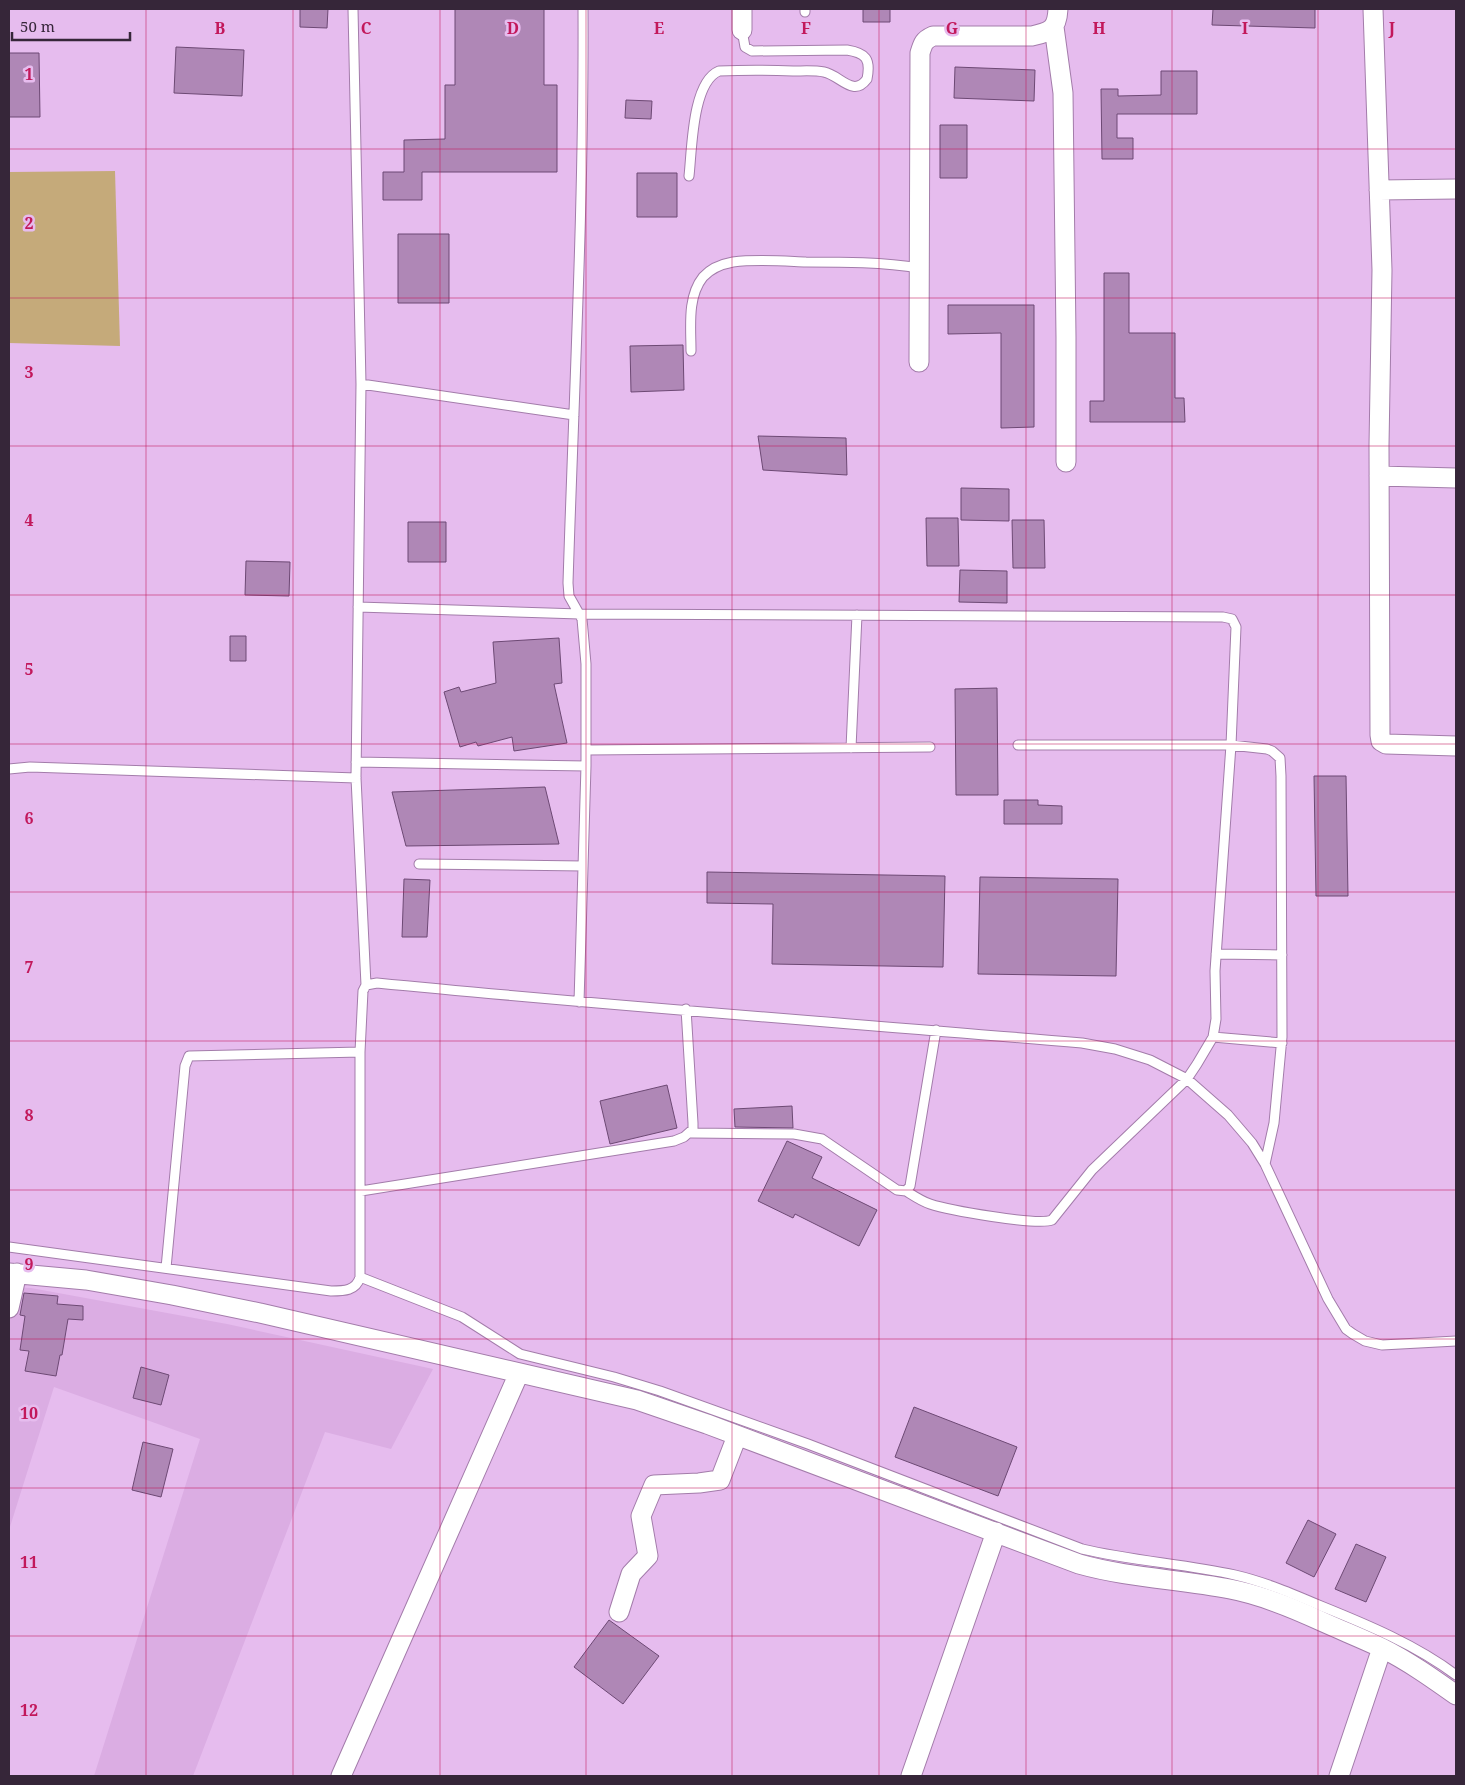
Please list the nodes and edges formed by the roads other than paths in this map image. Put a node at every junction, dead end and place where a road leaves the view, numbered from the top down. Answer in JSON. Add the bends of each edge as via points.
{"nodes":[{"id":1,"x":353,"y":9,"type":"edge"},
{"id":2,"x":583,"y":9,"type":"edge"},
{"id":3,"x":742,"y":9,"type":"edge"},
{"id":4,"x":1374,"y":9,"type":"edge"},
{"id":5,"x":1056,"y":18,"type":"edge"},
{"id":6,"x":742,"y":30,"type":"joint"},
{"id":7,"x":689,"y":176,"type":"dead end"},
{"id":8,"x":1380,"y":190,"type":"junction"},
{"id":9,"x":1456,"y":190,"type":"edge"},
{"id":10,"x":920,"y":268,"type":"junction"},
{"id":11,"x":691,"y":351,"type":"dead end"},
{"id":12,"x":920,"y":362,"type":"dead end"},
{"id":13,"x":361,"y":384,"type":"junction"},
{"id":14,"x":574,"y":415,"type":"junction"},
{"id":15,"x":1066,"y":462,"type":"dead end"},
{"id":16,"x":1379,"y":476,"type":"junction"},
{"id":17,"x":1456,"y":478,"type":"edge"},
{"id":18,"x":358,"y":608,"type":"junction"},
{"id":19,"x":580,"y":614,"type":"junction"},
{"id":20,"x":856,"y":615,"type":"junction"},
{"id":21,"x":1018,"y":744,"type":"dead end"},
{"id":22,"x":1231,"y":745,"type":"junction"},
{"id":23,"x":1456,"y":746,"type":"edge"},
{"id":24,"x":930,"y":747,"type":"dead end"},
{"id":25,"x":851,"y":748,"type":"junction"},
{"id":26,"x":586,"y":750,"type":"junction"},
{"id":27,"x":356,"y":762,"type":"junction"},
{"id":28,"x":586,"y":766,"type":"junction"},
{"id":29,"x":9,"y":770,"type":"edge"},
{"id":30,"x":356,"y":778,"type":"junction"},
{"id":31,"x":419,"y":864,"type":"dead end"},
{"id":32,"x":583,"y":866,"type":"junction"},
{"id":33,"x":1216,"y":954,"type":"junction"},
{"id":34,"x":1282,"y":955,"type":"junction"},
{"id":35,"x":366,"y":985,"type":"junction"},
{"id":36,"x":579,"y":1002,"type":"junction"},
{"id":37,"x":686,"y":1009,"type":"junction"},
{"id":38,"x":936,"y":1030,"type":"junction"},
{"id":39,"x":1213,"y":1037,"type":"junction"},
{"id":40,"x":1282,"y":1043,"type":"junction"},
{"id":41,"x":360,"y":1052,"type":"junction"},
{"id":42,"x":1187,"y":1078,"type":"junction"},
{"id":43,"x":691,"y":1133,"type":"junction"},
{"id":44,"x":1265,"y":1164,"type":"junction"},
{"id":45,"x":361,"y":1191,"type":"junction"},
{"id":46,"x":906,"y":1191,"type":"junction"},
{"id":47,"x":9,"y":1247,"type":"edge"},
{"id":48,"x":166,"y":1268,"type":"junction"},
{"id":49,"x":13,"y":1273,"type":"edge"},
{"id":50,"x":360,"y":1277,"type":"junction"},
{"id":51,"x":9,"y":1308,"type":"edge"},
{"id":52,"x":1456,"y":1340,"type":"edge"},
{"id":53,"x":519,"y":1373,"type":"junction"},
{"id":54,"x":737,"y":1436,"type":"junction"},
{"id":55,"x":996,"y":1532,"type":"junction"},
{"id":56,"x":619,"y":1612,"type":"dead end"},
{"id":57,"x":1382,"y":1648,"type":"junction"},
{"id":58,"x":1456,"y":1675,"type":"edge"},
{"id":59,"x":1456,"y":1695,"type":"edge"},
{"id":60,"x":341,"y":1776,"type":"edge"},
{"id":61,"x":911,"y":1776,"type":"edge"},
{"id":62,"x":1339,"y":1776,"type":"edge"}],
"edges":[{"from":1,"to":13,"type":"lane"},
{"from":2,"to":14,"type":"lane","via":[[584,105]]},
{"from":3,"to":6,"type":"street"},
{"from":4,"to":8,"type":"street"},
{"from":5,"to":10,"type":"street","via":[[1044,34],[933,36],[922,44]]},
{"from":5,"to":15,"type":"street","via":[[1063,93]]},
{"from":6,"to":7,"type":"lane","via":[[745,47],[752,51],[859,52],[868,63],[868,79],[856,87],[834,75],[818,71],[713,73],[704,84],[697,106]]},
{"from":8,"to":9,"type":"street"},
{"from":8,"to":16,"type":"street"},
{"from":10,"to":11,"type":"lane","via":[[765,261],[732,262],[720,266],[702,278],[694,296]]},
{"from":10,"to":12,"type":"street"},
{"from":13,"to":14,"type":"lane"},
{"from":13,"to":18,"type":"lane"},
{"from":14,"to":19,"type":"lane","via":[[568,593]]},
{"from":16,"to":17,"type":"street"},
{"from":16,"to":23,"type":"street","via":[[1381,741],[1403,746]]},
{"from":18,"to":19,"type":"lane"},
{"from":18,"to":27,"type":"lane"},
{"from":19,"to":20,"type":"lane"},
{"from":19,"to":26,"type":"lane","via":[[586,664]]},
{"from":20,"to":22,"type":"lane","via":[[1232,619],[1236,627]]},
{"from":20,"to":25,"type":"lane"},
{"from":21,"to":22,"type":"lane"},
{"from":22,"to":33,"type":"lane"},
{"from":22,"to":34,"type":"lane","via":[[1267,748],[1277,754],[1281,762]]},
{"from":24,"to":25,"type":"lane"},
{"from":25,"to":26,"type":"lane"},
{"from":26,"to":28,"type":"lane"},
{"from":27,"to":28,"type":"lane"},
{"from":27,"to":30,"type":"lane"},
{"from":28,"to":32,"type":"lane"},
{"from":29,"to":30,"type":"lane","via":[[30,767]]},
{"from":30,"to":35,"type":"lane"},
{"from":31,"to":32,"type":"lane"},
{"from":32,"to":36,"type":"lane"},
{"from":33,"to":34,"type":"lane"},
{"from":33,"to":39,"type":"lane"},
{"from":34,"to":40,"type":"lane"},
{"from":35,"to":36,"type":"lane","via":[[377,983]]},
{"from":35,"to":41,"type":"lane"},
{"from":36,"to":37,"type":"lane"},
{"from":37,"to":38,"type":"lane"},
{"from":37,"to":43,"type":"lane"},
{"from":38,"to":42,"type":"lane","via":[[1116,1049],[1150,1060]]},
{"from":38,"to":46,"type":"lane","via":[[910,1186]]},
{"from":39,"to":40,"type":"lane"},
{"from":39,"to":42,"type":"lane"},
{"from":40,"to":44,"type":"lane","via":[[1274,1123]]},
{"from":41,"to":45,"type":"lane"},
{"from":41,"to":48,"type":"lane","via":[[189,1056],[185,1066]]},
{"from":42,"to":44,"type":"lane","via":[[1228,1115]]},
{"from":42,"to":46,"type":"lane","via":[[1092,1170],[1052,1220],[1026,1222],[935,1206]]},
{"from":43,"to":45,"type":"lane","via":[[674,1141]]},
{"from":43,"to":46,"type":"lane","via":[[814,1136],[897,1190]]},
{"from":44,"to":52,"type":"lane","via":[[1316,1277],[1346,1329],[1365,1341],[1382,1345]]},
{"from":45,"to":50,"type":"lane"},
{"from":47,"to":48,"type":"lane"},
{"from":48,"to":50,"type":"lane","via":[[331,1291],[352,1289]]},
{"from":49,"to":51,"type":"street"},
{"from":49,"to":53,"type":"street","via":[[86,1280],[172,1295]]},
{"from":50,"to":58,"type":"lane","via":[[462,1317],[520,1354],[660,1391],[1082,1549],[1180,1564],[1280,1589],[1386,1633]]},
{"from":53,"to":54,"type":"street","via":[[637,1400]]},
{"from":53,"to":60,"type":"street"},
{"from":54,"to":55,"type":"street"},
{"from":54,"to":56,"type":"street","via":[[720,1480],[654,1484],[641,1516],[648,1556],[631,1574]]},
{"from":55,"to":57,"type":"street","via":[[1105,1571],[1245,1592],[1294,1609]]},
{"from":55,"to":61,"type":"street"},
{"from":57,"to":59,"type":"street"},
{"from":57,"to":62,"type":"street"}]}
